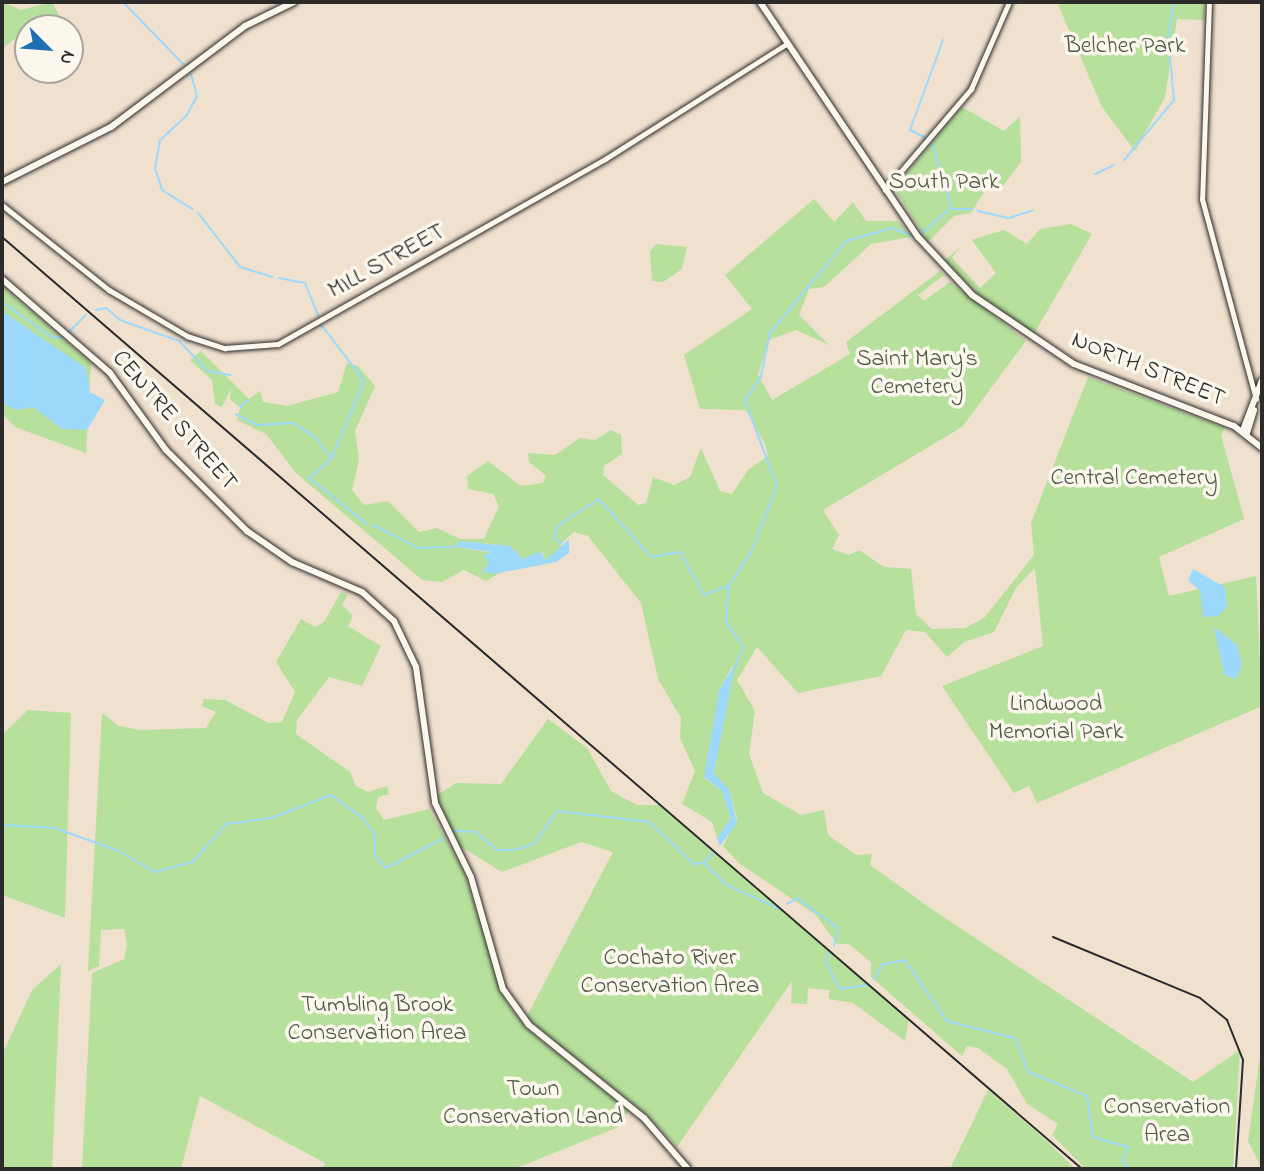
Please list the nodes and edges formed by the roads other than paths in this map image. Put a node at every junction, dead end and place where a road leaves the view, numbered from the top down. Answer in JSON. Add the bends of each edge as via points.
{"nodes":[{"id":1,"x":295,"y":2,"type":"edge"},
{"id":2,"x":760,"y":2,"type":"edge"},
{"id":3,"x":1009,"y":2,"type":"edge"},
{"id":4,"x":1209,"y":2,"type":"edge"},
{"id":5,"x":786,"y":44,"type":"junction"},
{"id":6,"x":2,"y":182,"type":"edge"},
{"id":7,"x":885,"y":191,"type":"junction"},
{"id":8,"x":2,"y":205,"type":"edge"},
{"id":9,"x":2,"y":279,"type":"edge"},
{"id":10,"x":1262,"y":380,"type":"edge"},
{"id":11,"x":1255,"y":403,"type":"junction"},
{"id":12,"x":1255,"y":420,"type":"junction"},
{"id":13,"x":1245,"y":432,"type":"junction"},
{"id":14,"x":1261,"y":447,"type":"edge"},
{"id":15,"x":688,"y":1169,"type":"edge"}],
"edges":[{"from":1,"to":6,"type":"main road","via":[[245,26],[111,127]]},
{"from":2,"to":5,"type":"main road","name":"NORTH STREET"},
{"from":3,"to":7,"type":"street","via":[[971,89]]},
{"from":4,"to":11,"type":"street","via":[[1202,199]]},
{"from":5,"to":7,"type":"main road","name":"NORTH STREET"},
{"from":5,"to":8,"type":"street","name":"MILL STREET","via":[[605,159],[274,345],[215,347],[187,336],[109,289]]},
{"from":7,"to":13,"type":"main road","name":"NORTH STREET","via":[[942,265],[1008,324],[1088,371]]},
{"from":9,"to":15,"type":"main road","name":"CENTRE STREET","via":[[114,377],[166,450],[243,527],[292,562],[366,594],[401,631],[416,667],[435,803],[471,877],[498,978],[520,1015],[644,1118]]},
{"from":10,"to":11,"type":"main road"},
{"from":11,"to":12,"type":"main road"},
{"from":11,"to":13,"type":"main road"},
{"from":12,"to":13,"type":"main road"},
{"from":12,"to":14,"type":"main road"},
{"from":13,"to":14,"type":"main road","name":"NORTH STREET"}]}
